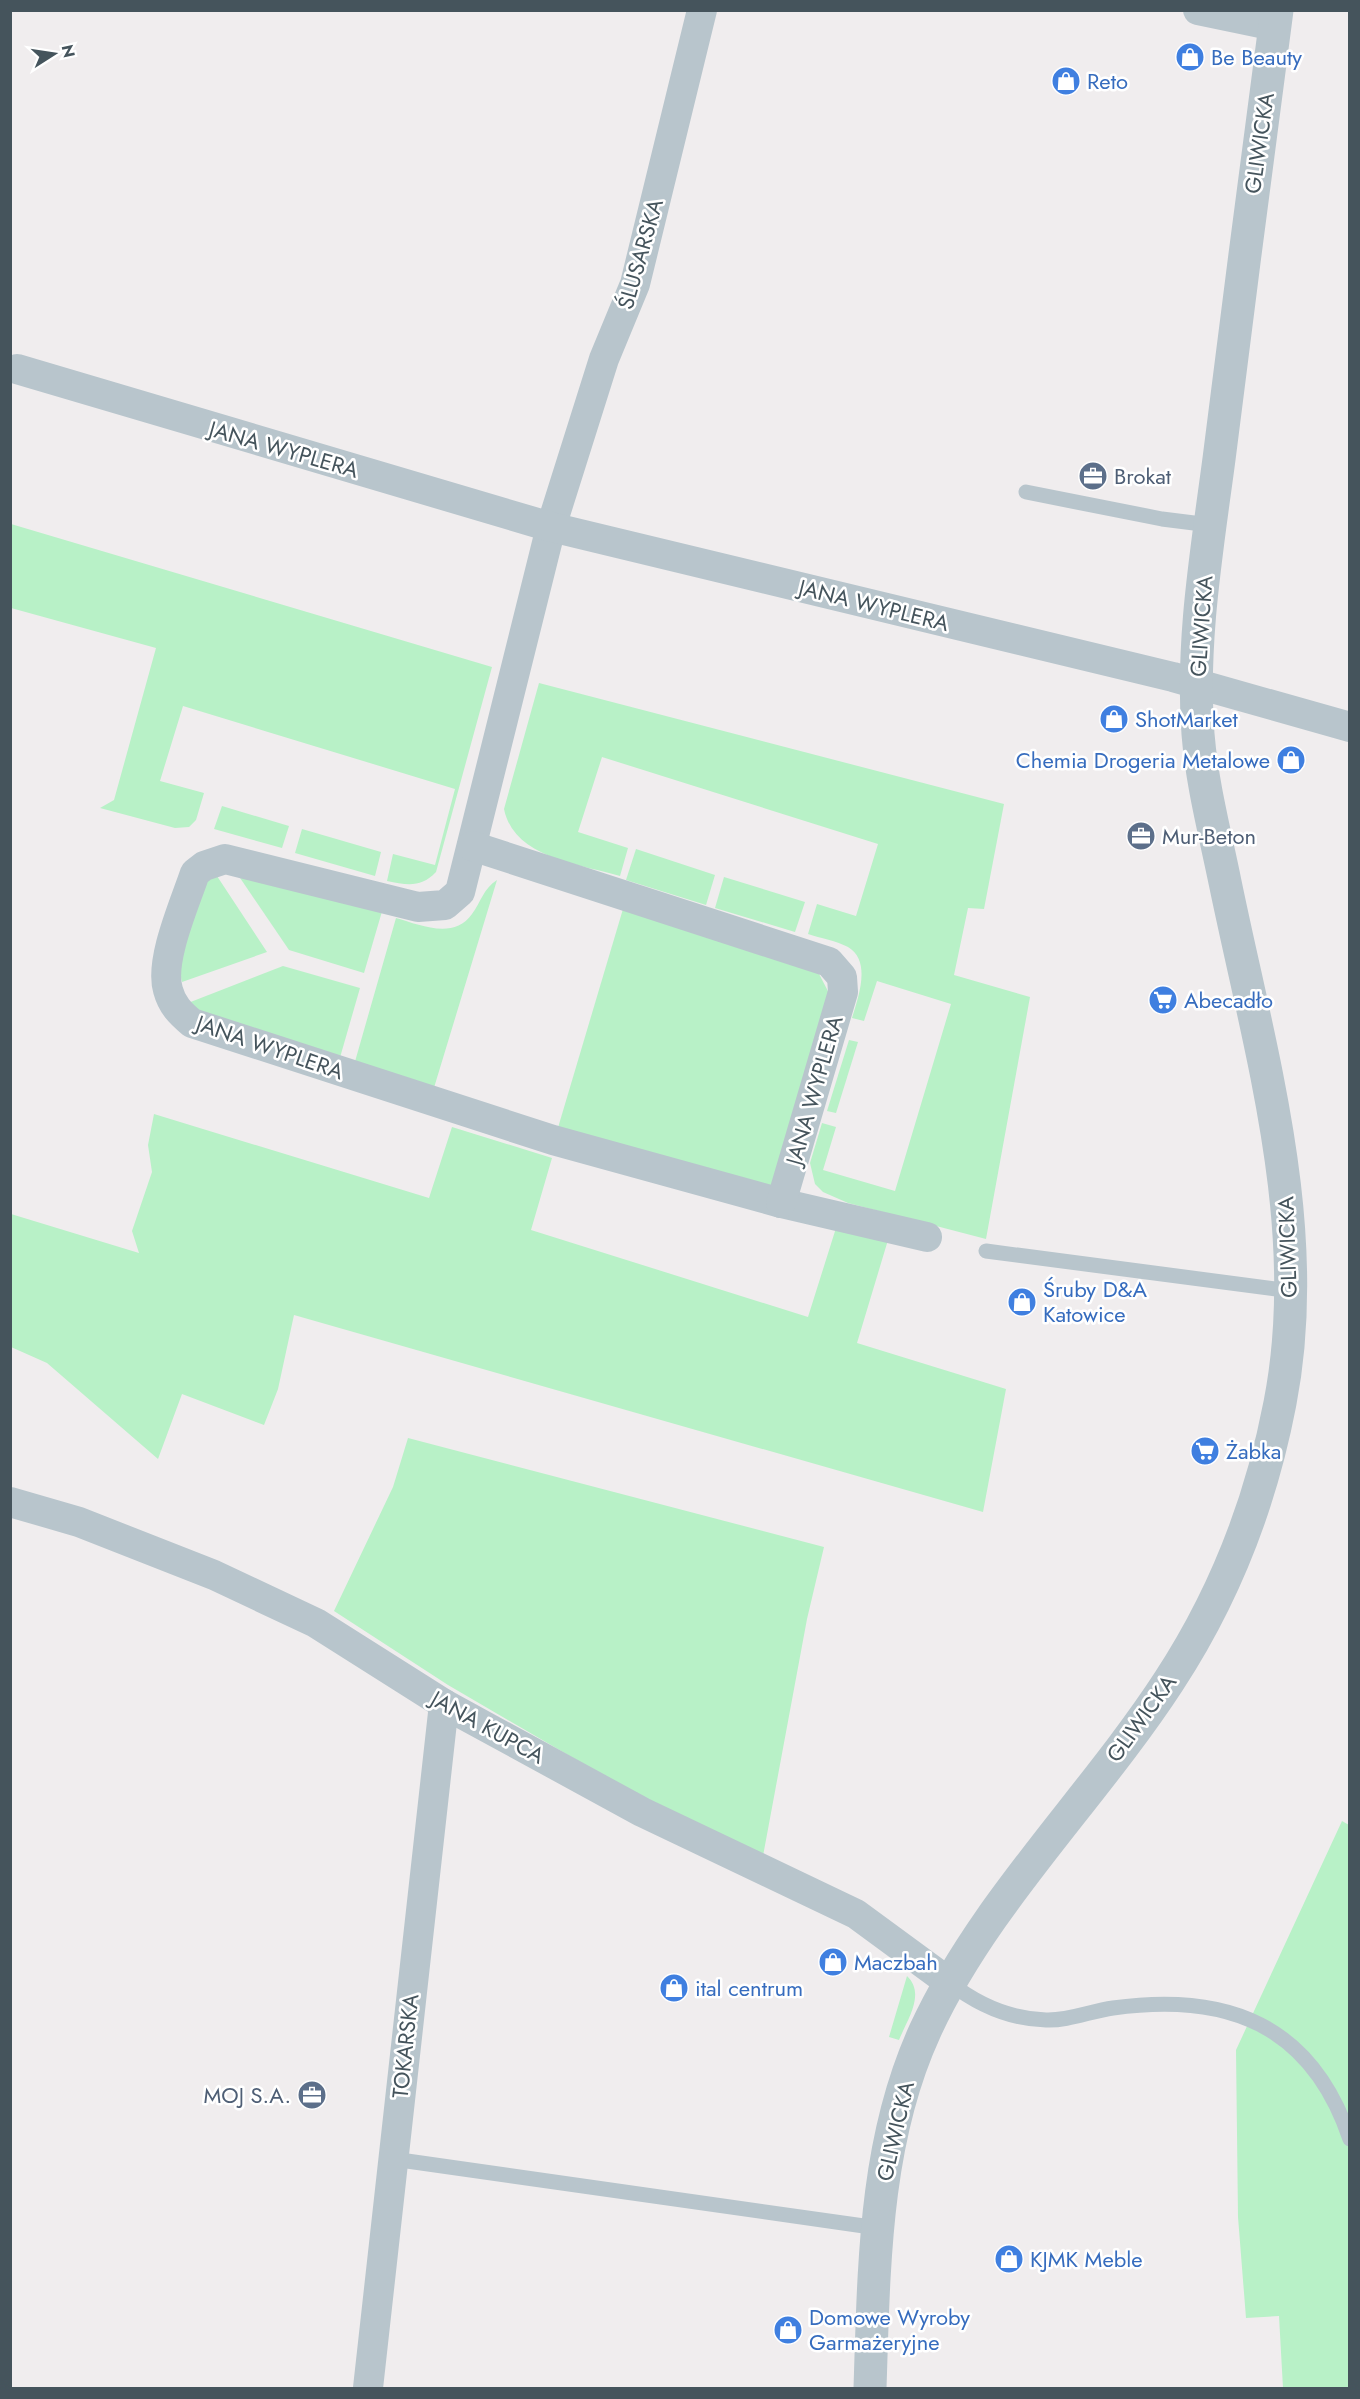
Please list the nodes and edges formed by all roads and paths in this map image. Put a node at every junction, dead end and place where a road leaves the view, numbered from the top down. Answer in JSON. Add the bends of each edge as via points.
{"nodes":[{"id":1,"x":702,"y":10,"type":"edge"},
{"id":2,"x":1198,"y":10,"type":"edge"},
{"id":3,"x":1276,"y":18,"type":"edge"},
{"id":4,"x":17,"y":369,"type":"dead end"},
{"id":5,"x":1026,"y":492,"type":"dead end"},
{"id":6,"x":1210,"y":525,"type":"junction"},
{"id":7,"x":551,"y":527,"type":"junction"},
{"id":8,"x":1197,"y":684,"type":"junction"},
{"id":9,"x":1350,"y":727,"type":"edge"},
{"id":10,"x":472,"y":846,"type":"junction"},
{"id":11,"x":781,"y":1203,"type":"junction"},
{"id":12,"x":927,"y":1237,"type":"dead end"},
{"id":13,"x":986,"y":1251,"type":"dead end"},
{"id":14,"x":1291,"y":1291,"type":"junction"},
{"id":15,"x":10,"y":1502,"type":"edge"},
{"id":16,"x":444,"y":1704,"type":"junction"},
{"id":17,"x":950,"y":1983,"type":"junction"},
{"id":18,"x":1350,"y":2139,"type":"edge"},
{"id":19,"x":393,"y":2159,"type":"junction"},
{"id":20,"x":878,"y":2228,"type":"junction"},
{"id":21,"x":368,"y":2388,"type":"edge"},
{"id":22,"x":870,"y":2388,"type":"edge"}],
"edges":[{"from":1,"to":7,"type":"street","name":"ŚLUSARSKA","via":[[635,284],[604,359]]},
{"from":2,"to":3,"type":"street"},
{"from":3,"to":6,"type":"street","name":"GLIWICKA"},
{"from":4,"to":7,"type":"street","name":"JANA WYPLERA"},
{"from":5,"to":6,"type":"lane"},
{"from":6,"to":8,"type":"street","name":"GLIWICKA"},
{"from":7,"to":8,"type":"street","name":"JANA WYPLERA"},
{"from":7,"to":10,"type":"street","name":"JANA WYPLERA"},
{"from":8,"to":9,"type":"street","name":"JANA WYPLERA"},
{"from":8,"to":14,"type":"street","name":"GLIWICKA","via":[[1203,774],[1277,1138],[1288,1210]]},
{"from":10,"to":11,"type":"street","name":"JANA WYPLERA","via":[[829,962],[842,977],[843,992]]},
{"from":10,"to":11,"type":"street","name":"JANA WYPLERA","via":[[460,892],[446,905],[418,907],[225,859],[204,866],[195,873],[167,963],[167,988],[176,1009],[192,1023],[553,1140]]},
{"from":11,"to":12,"type":"street","name":"JANA WYPLERA"},
{"from":13,"to":14,"type":"lane"},
{"from":14,"to":17,"type":"street","name":"GLIWICKA","via":[[1281,1398],[1270,1449],[1251,1516],[1211,1608],[1161,1693]]},
{"from":15,"to":16,"type":"street","name":"JANA KUPCA","via":[[78,1522],[214,1575],[316,1623]]},
{"from":16,"to":17,"type":"street","name":"JANA KUPCA","via":[[642,1812],[855,1914]]},
{"from":16,"to":19,"type":"street","name":"TOKARSKA"},
{"from":17,"to":18,"type":"lane","via":[[973,2001],[1008,2014],[1047,2020],[1161,2004],[1227,2011],[1268,2027],[1301,2053],[1323,2083]]},
{"from":17,"to":20,"type":"street","name":"GLIWICKA","via":[[906,2077],[892,2132]]},
{"from":19,"to":20,"type":"lane"},
{"from":19,"to":21,"type":"street","name":"TOKARSKA"},
{"from":20,"to":22,"type":"street","name":"GLIWICKA"}]}
